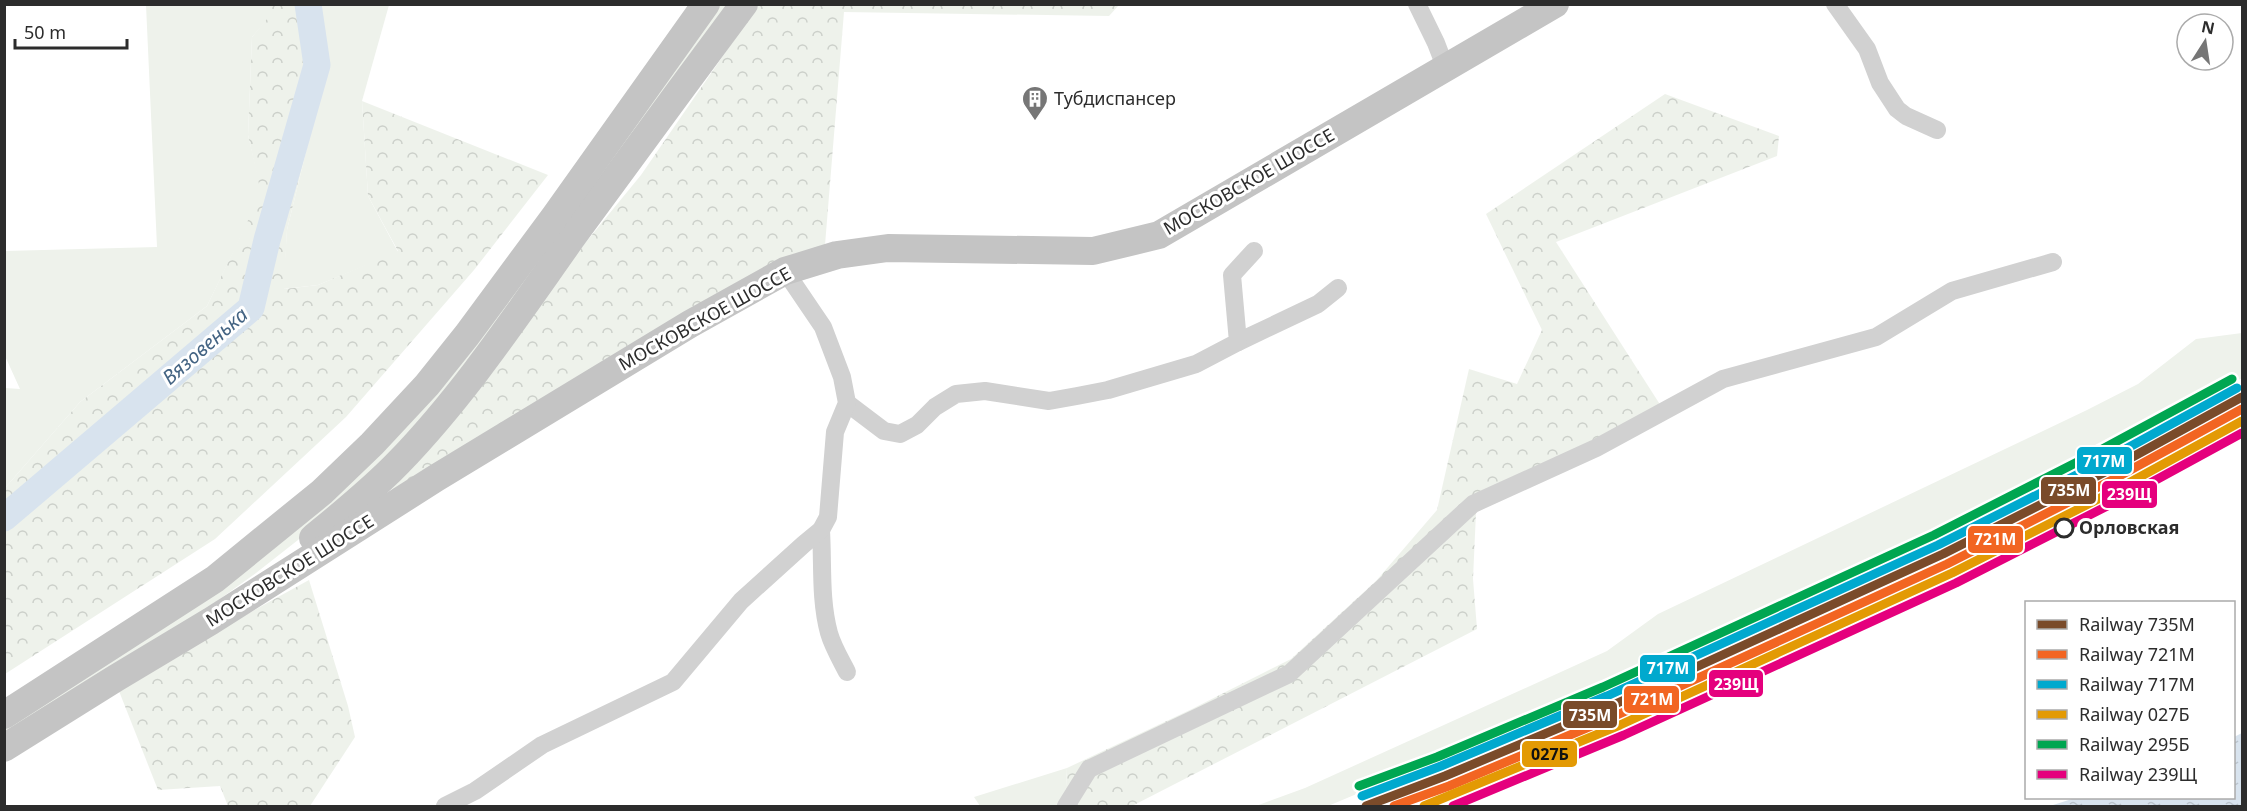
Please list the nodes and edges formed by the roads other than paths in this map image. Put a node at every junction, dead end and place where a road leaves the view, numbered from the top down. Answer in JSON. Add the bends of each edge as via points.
{"nodes":[{"id":1,"x":706,"y":4,"type":"edge"},
{"id":2,"x":744,"y":4,"type":"edge"},
{"id":3,"x":1417,"y":4,"type":"edge"},
{"id":4,"x":1555,"y":4,"type":"edge"},
{"id":5,"x":1835,"y":4,"type":"edge"},
{"id":6,"x":1446,"y":69,"type":"junction"},
{"id":7,"x":1937,"y":130,"type":"dead end"},
{"id":8,"x":1254,"y":251,"type":"dead end"},
{"id":9,"x":2053,"y":262,"type":"dead end"},
{"id":10,"x":785,"y":271,"type":"junction"},
{"id":11,"x":1338,"y":288,"type":"dead end"},
{"id":12,"x":1238,"y":342,"type":"junction"},
{"id":13,"x":847,"y":403,"type":"junction"},
{"id":14,"x":821,"y":531,"type":"junction"},
{"id":15,"x":211,"y":621,"type":"junction"},
{"id":16,"x":847,"y":672,"type":"dead end"},
{"id":17,"x":4,"y":715,"type":"edge"},
{"id":18,"x":4,"y":748,"type":"edge"},
{"id":19,"x":445,"y":807,"type":"edge"},
{"id":20,"x":1066,"y":807,"type":"edge"}],
"edges":[{"from":1,"to":17,"type":"main road","via":[[467,334],[427,385],[372,444],[322,492],[215,579]]},
{"from":2,"to":15,"type":"main road","via":[[493,348],[406,453],[356,503]]},
{"from":3,"to":6,"type":"street"},
{"from":4,"to":6,"type":"main road","name":"МОСКОВСКОЕ ШОССЕ"},
{"from":5,"to":7,"type":"street","via":[[1867,49],[1880,83],[1897,109]]},
{"from":6,"to":10,"type":"main road","name":"МОСКОВСКОЕ ШОССЕ","via":[[1159,235],[1093,251],[888,248],[837,255]]},
{"from":8,"to":12,"type":"street","via":[[1232,275]]},
{"from":9,"to":20,"type":"street","via":[[1952,291],[1876,337],[1723,379],[1596,448],[1473,504],[1289,674],[1089,770]]},
{"from":10,"to":13,"type":"street","via":[[823,327],[842,377]]},
{"from":10,"to":15,"type":"main road","name":"МОСКОВСКОЕ ШОССЕ","via":[[487,447]]},
{"from":11,"to":12,"type":"street","via":[[1318,304]]},
{"from":12,"to":13,"type":"street","via":[[1196,364],[1077,396],[1049,401],[985,391],[956,394],[900,434],[884,431]]},
{"from":13,"to":14,"type":"street","via":[[835,432],[828,517]]},
{"from":14,"to":16,"type":"street","via":[[822,594],[830,635]]},
{"from":14,"to":19,"type":"street","via":[[741,601],[673,682],[542,745]]},
{"from":15,"to":18,"type":"main road","name":"МОСКОВСКОЕ ШОССЕ"}]}
